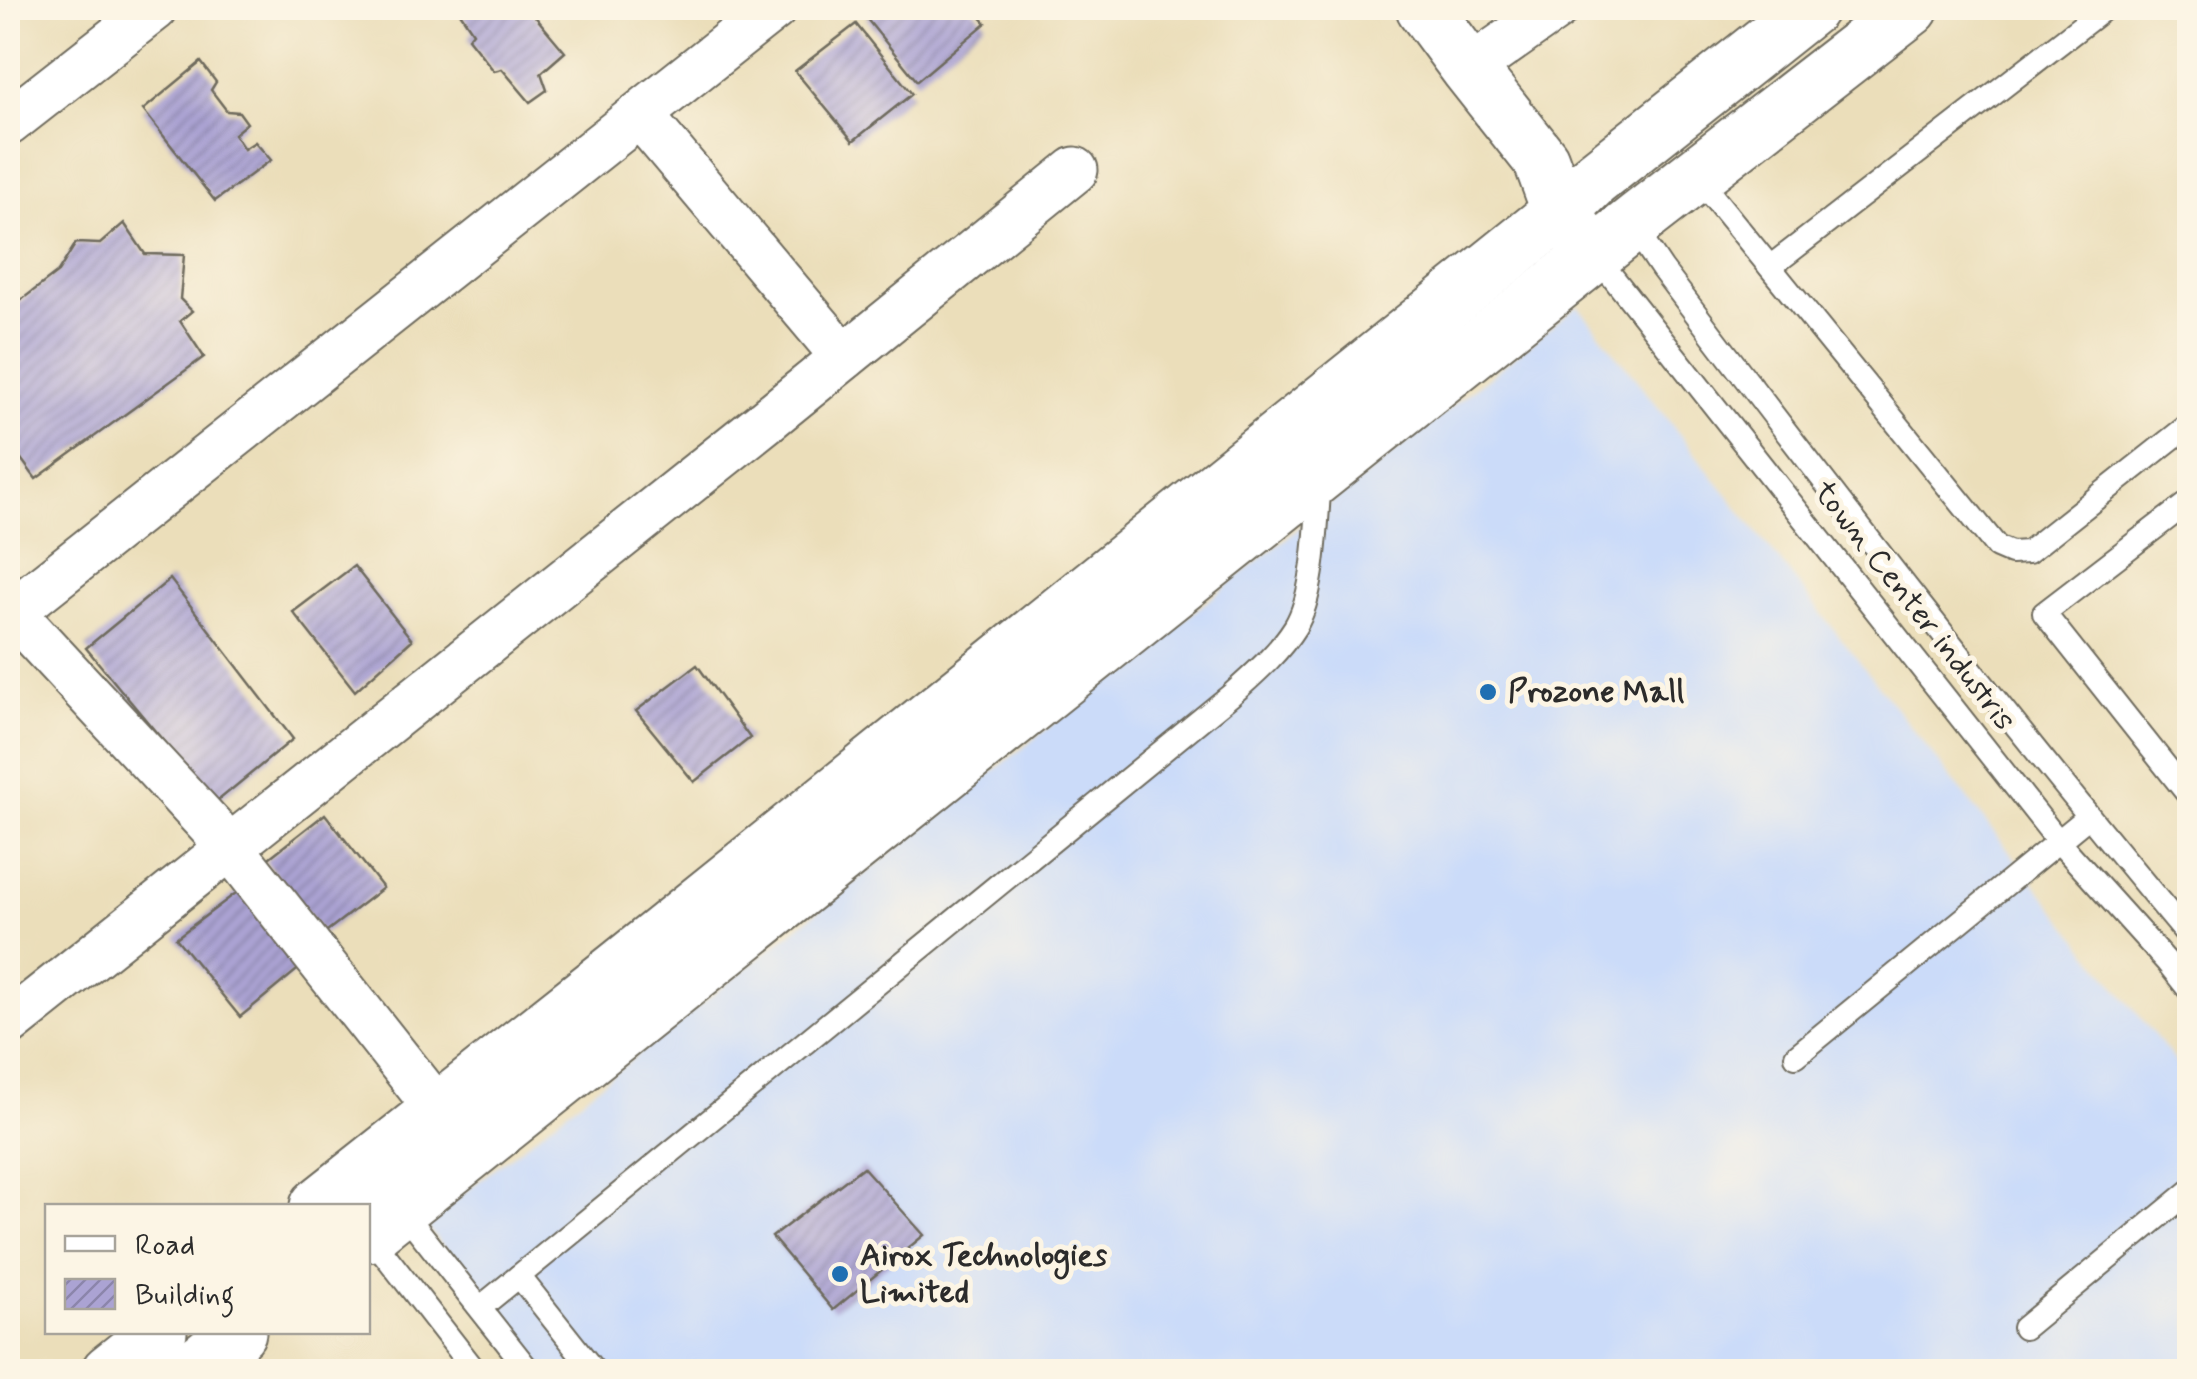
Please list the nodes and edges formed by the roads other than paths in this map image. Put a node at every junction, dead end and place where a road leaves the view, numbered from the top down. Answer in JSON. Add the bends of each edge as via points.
{"nodes":[{"id":1,"x":155,"y":8,"type":"edge"},
{"id":2,"x":774,"y":8,"type":"edge"},
{"id":3,"x":1424,"y":8,"type":"edge"},
{"id":4,"x":1556,"y":8,"type":"edge"},
{"id":5,"x":1810,"y":8,"type":"edge"},
{"id":6,"x":1911,"y":8,"type":"edge"},
{"id":7,"x":2105,"y":8,"type":"edge"},
{"id":8,"x":1469,"y":69,"type":"junction"},
{"id":9,"x":640,"y":115,"type":"junction"},
{"id":10,"x":8,"y":124,"type":"edge"},
{"id":11,"x":1076,"y":170,"type":"dead end"},
{"id":12,"x":1696,"y":176,"type":"junction"},
{"id":13,"x":1577,"y":196,"type":"junction"},
{"id":14,"x":1614,"y":241,"type":"junction"},
{"id":15,"x":1770,"y":267,"type":"junction"},
{"id":16,"x":844,"y":358,"type":"junction"},
{"id":17,"x":2190,"y":424,"type":"edge"},
{"id":18,"x":1788,"y":435,"type":"junction"},
{"id":19,"x":1758,"y":460,"type":"junction"},
{"id":20,"x":1320,"y":474,"type":"junction"},
{"id":21,"x":2190,"y":501,"type":"edge"},
{"id":22,"x":10,"y":613,"type":"edge"},
{"id":23,"x":2190,"y":797,"type":"edge"},
{"id":24,"x":2088,"y":817,"type":"junction"},
{"id":25,"x":2059,"y":842,"type":"junction"},
{"id":26,"x":230,"y":848,"type":"junction"},
{"id":27,"x":2190,"y":942,"type":"edge"},
{"id":28,"x":2168,"y":962,"type":"junction"},
{"id":29,"x":2190,"y":990,"type":"edge"},
{"id":30,"x":8,"y":1024,"type":"edge"},
{"id":31,"x":1796,"y":1056,"type":"dead end"},
{"id":32,"x":440,"y":1111,"type":"junction"},
{"id":33,"x":2190,"y":1191,"type":"edge"},
{"id":34,"x":366,"y":1204,"type":"edge"},
{"id":35,"x":366,"y":1204,"type":"edge"},
{"id":36,"x":370,"y":1209,"type":"edge"},
{"id":37,"x":370,"y":1213,"type":"edge"},
{"id":38,"x":519,"y":1276,"type":"junction"},
{"id":39,"x":480,"y":1307,"type":"junction"},
{"id":40,"x":2024,"y":1328,"type":"dead end"},
{"id":41,"x":157,"y":1334,"type":"edge"},
{"id":42,"x":236,"y":1334,"type":"edge"},
{"id":43,"x":109,"y":1372,"type":"edge"},
{"id":44,"x":188,"y":1372,"type":"edge"},
{"id":45,"x":476,"y":1372,"type":"edge"},
{"id":46,"x":530,"y":1372,"type":"edge"},
{"id":47,"x":595,"y":1372,"type":"edge"}],
"edges":[{"from":1,"to":10,"type":"street"},
{"from":2,"to":9,"type":"street"},
{"from":3,"to":8,"type":"street"},
{"from":4,"to":8,"type":"street"},
{"from":5,"to":13,"type":"street"},
{"from":6,"to":12,"type":"street"},
{"from":7,"to":15,"type":"lane"},
{"from":8,"to":13,"type":"street"},
{"from":9,"to":16,"type":"street"},
{"from":9,"to":22,"type":"street"},
{"from":11,"to":16,"type":"street"},
{"from":12,"to":14,"type":"street"},
{"from":12,"to":15,"type":"lane"},
{"from":13,"to":14,"type":"street"},
{"from":13,"to":32,"type":"street"},
{"from":14,"to":18,"type":"lane","via":[[1662,269]]},
{"from":14,"to":19,"type":"lane","name":"town Center industris"},
{"from":14,"to":20,"type":"street"},
{"from":15,"to":17,"type":"lane","via":[[1996,547],[2011,553],[2028,552]]},
{"from":16,"to":26,"type":"street"},
{"from":18,"to":19,"type":"lane"},
{"from":18,"to":24,"type":"lane"},
{"from":19,"to":25,"type":"lane","name":"town Center industris"},
{"from":20,"to":35,"type":"street"},
{"from":20,"to":38,"type":"lane","via":[[1310,581],[1297,624],[1270,661]]},
{"from":21,"to":23,"type":"lane","via":[[2044,613]]},
{"from":22,"to":26,"type":"street"},
{"from":24,"to":25,"type":"lane"},
{"from":24,"to":27,"type":"lane"},
{"from":25,"to":28,"type":"lane","name":"town Center industris"},
{"from":25,"to":31,"type":"lane"},
{"from":26,"to":30,"type":"street"},
{"from":26,"to":32,"type":"street"},
{"from":27,"to":28,"type":"lane"},
{"from":28,"to":29,"type":"lane","name":"town Center industris"},
{"from":32,"to":34,"type":"street"},
{"from":33,"to":40,"type":"lane"},
{"from":36,"to":39,"type":"lane"},
{"from":37,"to":45,"type":"lane"},
{"from":38,"to":39,"type":"lane"},
{"from":38,"to":47,"type":"lane"},
{"from":39,"to":46,"type":"lane"},
{"from":41,"to":43,"type":"street"},
{"from":42,"to":44,"type":"street"}]}
